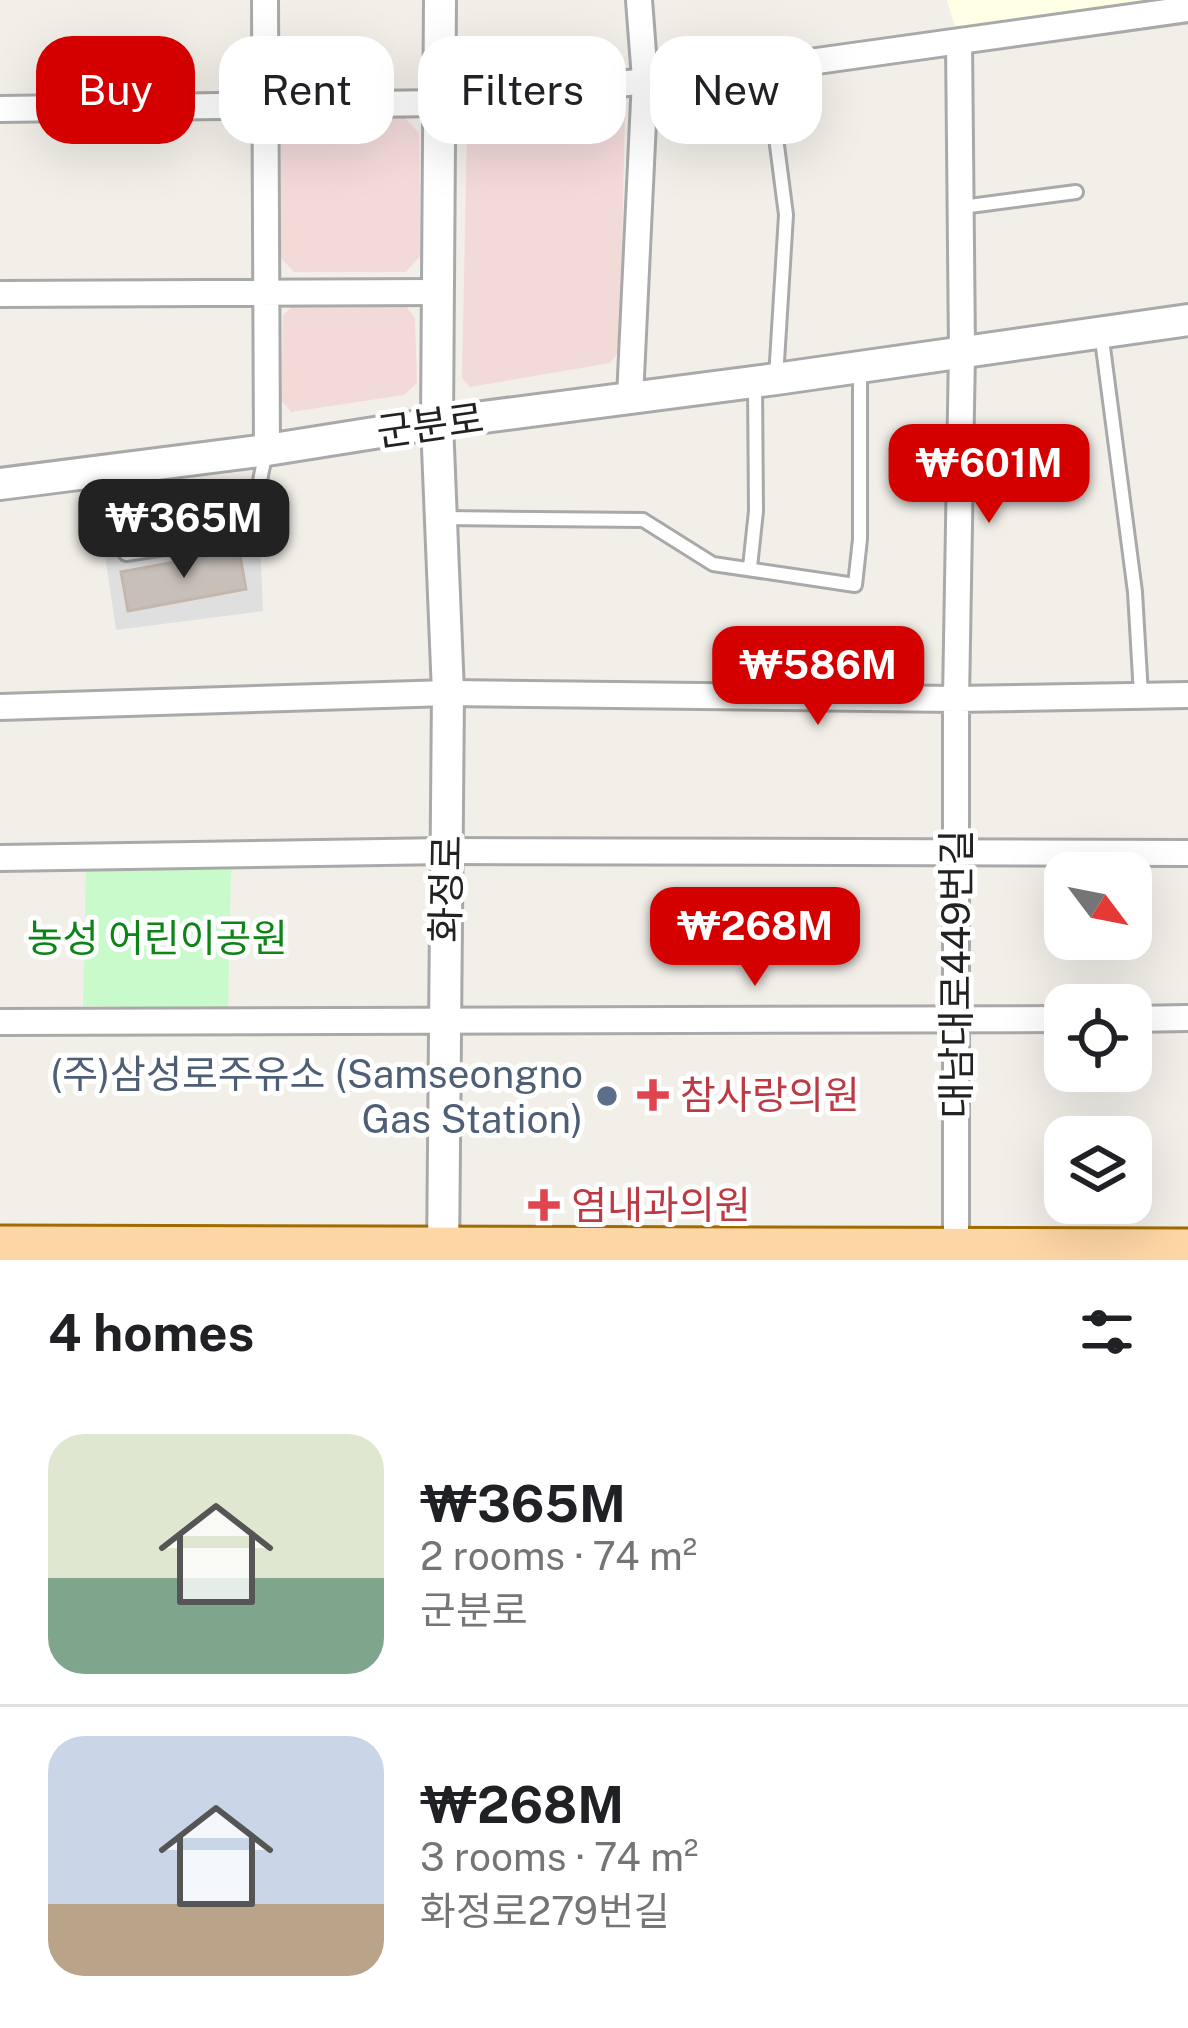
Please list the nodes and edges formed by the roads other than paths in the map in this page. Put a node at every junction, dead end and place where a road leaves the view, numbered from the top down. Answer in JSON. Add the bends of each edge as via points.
{"nodes":[{"id":1,"x":265,"y":0,"type":"edge"},
{"id":2,"x":440,"y":0,"type":"edge"},
{"id":3,"x":639,"y":0,"type":"edge"},
{"id":4,"x":1188,"y":9,"type":"edge"},
{"id":5,"x":265,"y":36,"type":"edge"},
{"id":6,"x":440,"y":36,"type":"edge"},
{"id":7,"x":958,"y":41,"type":"junction"},
{"id":8,"x":822,"y":60,"type":"edge"},
{"id":9,"x":650,"y":78,"type":"edge"},
{"id":10,"x":644,"y":79,"type":"junction"},
{"id":11,"x":626,"y":81,"type":"edge"},
{"id":12,"x":219,"y":107,"type":"edge"},
{"id":13,"x":0,"y":109,"type":"edge"},
{"id":14,"x":265,"y":144,"type":"edge"},
{"id":15,"x":440,"y":144,"type":"edge"},
{"id":16,"x":777,"y":144,"type":"edge"},
{"id":17,"x":1076,"y":192,"type":"dead end"},
{"id":18,"x":960,"y":207,"type":"junction"},
{"id":19,"x":436,"y":292,"type":"junction"},
{"id":20,"x":266,"y":293,"type":"junction"},
{"id":21,"x":0,"y":294,"type":"edge"},
{"id":22,"x":1188,"y":320,"type":"edge"},
{"id":23,"x":1101,"y":332,"type":"junction"},
{"id":24,"x":962,"y":352,"type":"junction"},
{"id":25,"x":860,"y":367,"type":"junction"},
{"id":26,"x":765,"y":381,"type":"junction"},
{"id":27,"x":630,"y":398,"type":"junction"},
{"id":28,"x":437,"y":423,"type":"junction"},
{"id":29,"x":267,"y":450,"type":"junction"},
{"id":30,"x":0,"y":484,"type":"edge"},
{"id":31,"x":443,"y":518,"type":"junction"},
{"id":32,"x":126,"y":554,"type":"dead end"},
{"id":33,"x":750,"y":567,"type":"junction"},
{"id":34,"x":448,"y":693,"type":"junction"},
{"id":35,"x":1142,"y":695,"type":"junction"},
{"id":36,"x":1188,"y":695,"type":"edge"},
{"id":37,"x":956,"y":699,"type":"junction"},
{"id":38,"x":0,"y":707,"type":"edge"},
{"id":39,"x":447,"y":851,"type":"junction"},
{"id":40,"x":1188,"y":853,"type":"edge"},
{"id":41,"x":956,"y":854,"type":"junction"},
{"id":42,"x":0,"y":858,"type":"edge"},
{"id":43,"x":1152,"y":1018,"type":"edge"},
{"id":44,"x":1188,"y":1018,"type":"edge"},
{"id":45,"x":956,"y":1019,"type":"junction"},
{"id":46,"x":1044,"y":1019,"type":"edge"},
{"id":47,"x":444,"y":1020,"type":"junction"},
{"id":48,"x":0,"y":1022,"type":"edge"},
{"id":49,"x":0,"y":1246,"type":"edge"},
{"id":50,"x":956,"y":1248,"type":"junction"},
{"id":51,"x":1188,"y":1249,"type":"edge"},
{"id":52,"x":443,"y":1253,"type":"edge"}],
"edges":[{"from":1,"to":5,"type":"street"},
{"from":2,"to":6,"type":"street","name":"화정로"},
{"from":3,"to":10,"type":"street"},
{"from":4,"to":7,"type":"street"},
{"from":7,"to":8,"type":"street"},
{"from":7,"to":18,"type":"street","name":"대남대로449번길"},
{"from":9,"to":10,"type":"street"},
{"from":10,"to":11,"type":"street"},
{"from":10,"to":27,"type":"street"},
{"from":12,"to":13,"type":"street"},
{"from":14,"to":20,"type":"street"},
{"from":15,"to":19,"type":"street","name":"화정로"},
{"from":16,"to":26,"type":"lane","via":[[786,214]]},
{"from":17,"to":18,"type":"lane"},
{"from":18,"to":24,"type":"street","name":"대남대로449번길"},
{"from":19,"to":20,"type":"street"},
{"from":19,"to":28,"type":"street","name":"화정로"},
{"from":20,"to":21,"type":"street"},
{"from":20,"to":29,"type":"street"},
{"from":22,"to":23,"type":"street","name":"군분로"},
{"from":23,"to":24,"type":"street","name":"군분로"},
{"from":23,"to":35,"type":"lane"},
{"from":24,"to":25,"type":"street","name":"군분로"},
{"from":24,"to":37,"type":"street","name":"대남대로449번길"},
{"from":25,"to":26,"type":"street","name":"군분로"},
{"from":25,"to":33,"type":"lane","via":[[855,586]]},
{"from":26,"to":27,"type":"street","name":"군분로"},
{"from":26,"to":33,"type":"lane"},
{"from":27,"to":28,"type":"street","name":"군분로"},
{"from":28,"to":29,"type":"street","name":"군분로"},
{"from":28,"to":31,"type":"street","name":"화정로"},
{"from":29,"to":30,"type":"street","name":"군분로"},
{"from":29,"to":32,"type":"lane","via":[[250,535]]},
{"from":31,"to":33,"type":"lane","via":[[643,520],[713,564]]},
{"from":31,"to":34,"type":"street","name":"화정로"},
{"from":34,"to":37,"type":"street"},
{"from":34,"to":38,"type":"street"},
{"from":34,"to":39,"type":"street","name":"화정로"},
{"from":35,"to":36,"type":"street"},
{"from":35,"to":37,"type":"street"},
{"from":37,"to":41,"type":"street","name":"대남대로449번길"},
{"from":39,"to":41,"type":"street"},
{"from":39,"to":42,"type":"street"},
{"from":39,"to":47,"type":"street","name":"화정로"},
{"from":40,"to":41,"type":"street"},
{"from":41,"to":45,"type":"street","name":"대남대로449번길"},
{"from":43,"to":44,"type":"street"},
{"from":45,"to":46,"type":"street"},
{"from":45,"to":47,"type":"street"},
{"from":45,"to":50,"type":"street","name":"대남대로449번길"},
{"from":47,"to":48,"type":"street"},
{"from":47,"to":52,"type":"street","name":"화정로"},
{"from":49,"to":52,"type":"main road"},
{"from":50,"to":51,"type":"main road"},
{"from":50,"to":52,"type":"main road"}]}
